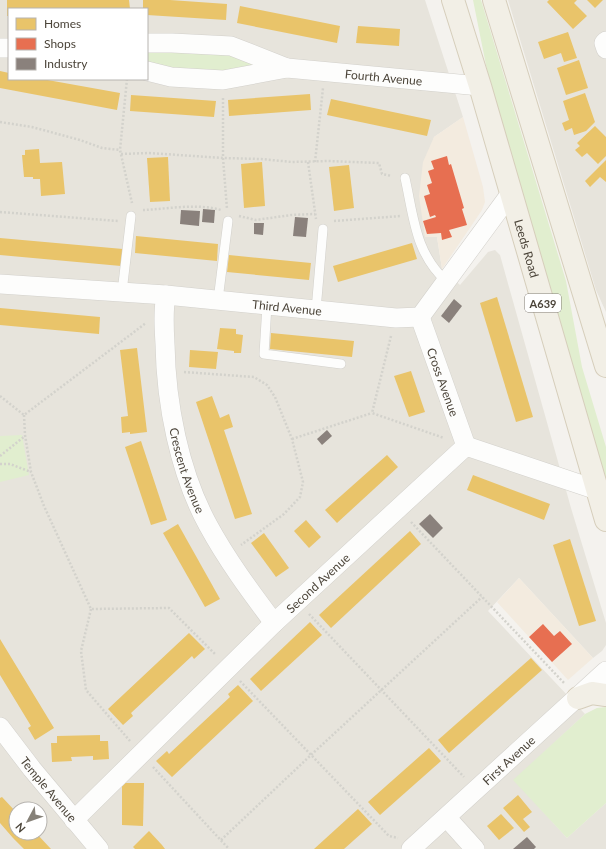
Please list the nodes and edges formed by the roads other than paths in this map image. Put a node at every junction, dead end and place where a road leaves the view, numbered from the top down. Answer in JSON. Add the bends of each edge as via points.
{"nodes":[{"id":1,"x":453,"y":0,"type":"edge"},
{"id":2,"x":494,"y":0,"type":"edge"},
{"id":3,"x":606,"y":41,"type":"edge"},
{"id":4,"x":148,"y":44,"type":"edge"},
{"id":5,"x":606,"y":49,"type":"edge"},
{"id":6,"x":287,"y":68,"type":"junction"},
{"id":7,"x":148,"y":71,"type":"edge"},
{"id":8,"x":480,"y":86,"type":"junction"},
{"id":9,"x":405,"y":178,"type":"road end"},
{"id":10,"x":511,"y":194,"type":"junction"},
{"id":11,"x":227,"y":216,"type":"road end"},
{"id":12,"x":130,"y":219,"type":"road end"},
{"id":13,"x":322,"y":225,"type":"road end"},
{"id":14,"x":447,"y":282,"type":"junction"},
{"id":15,"x":0,"y":284,"type":"edge"},
{"id":16,"x":122,"y":292,"type":"junction"},
{"id":17,"x":218,"y":300,"type":"junction"},
{"id":18,"x":165,"y":302,"type":"junction"},
{"id":19,"x":268,"y":305,"type":"junction"},
{"id":20,"x":316,"y":310,"type":"junction"},
{"id":21,"x":420,"y":317,"type":"junction"},
{"id":22,"x":341,"y":364,"type":"dead end"},
{"id":23,"x":606,"y":366,"type":"edge"},
{"id":24,"x":466,"y":446,"type":"junction"},
{"id":25,"x":597,"y":490,"type":"junction"},
{"id":26,"x":606,"y":520,"type":"edge"},
{"id":27,"x":274,"y":623,"type":"junction"},
{"id":28,"x":606,"y":671,"type":"edge"},
{"id":29,"x":606,"y":695,"type":"edge"},
{"id":30,"x":578,"y":698,"type":"junction"},
{"id":31,"x":0,"y":727,"type":"edge"},
{"id":32,"x":447,"y":818,"type":"junction"},
{"id":33,"x":74,"y":820,"type":"junction"},
{"id":34,"x":416,"y":845,"type":"edge"},
{"id":35,"x":99,"y":849,"type":"edge"},
{"id":36,"x":475,"y":849,"type":"edge"}],
"edges":[{"from":1,"to":8,"type":"main road","name":"Leeds Road","number":"A639"},
{"from":2,"to":23,"type":"main road"},
{"from":3,"to":5,"type":"street"},
{"from":4,"to":6,"type":"street","name":"Fourth Avenue","via":[[172,42],[230,46]]},
{"from":6,"to":7,"type":"street","name":"Fourth Avenue","via":[[223,80],[171,77]]},
{"from":6,"to":8,"type":"street","name":"Fourth Avenue"},
{"from":8,"to":10,"type":"main road","name":"Leeds Road","number":"A639"},
{"from":9,"to":14,"type":"lane","via":[[418,239],[436,272]]},
{"from":10,"to":14,"type":"street"},
{"from":10,"to":25,"type":"main road","name":"Leeds Road","number":"A639"},
{"from":11,"to":17,"type":"lane"},
{"from":12,"to":16,"type":"lane"},
{"from":13,"to":20,"type":"lane"},
{"from":14,"to":21,"type":"street"},
{"from":15,"to":16,"type":"street","name":"Third Avenue"},
{"from":16,"to":18,"type":"street","name":"Third Avenue"},
{"from":17,"to":18,"type":"street","name":"Third Avenue"},
{"from":17,"to":19,"type":"street","name":"Third Avenue"},
{"from":18,"to":27,"type":"street","name":"Crescent Avenue","via":[[165,371],[174,430],[190,483],[207,524],[226,556]]},
{"from":19,"to":20,"type":"street","name":"Third Avenue"},
{"from":19,"to":22,"type":"lane","via":[[264,354]]},
{"from":20,"to":21,"type":"street","name":"Third Avenue","via":[[396,318]]},
{"from":21,"to":24,"type":"street","name":"Cross Avenue"},
{"from":24,"to":25,"type":"street"},
{"from":24,"to":27,"type":"street","name":"Second Avenue"},
{"from":25,"to":26,"type":"main road","name":"Leeds Road","number":"A639"},
{"from":27,"to":33,"type":"street","name":"Second Avenue"},
{"from":28,"to":30,"type":"street","name":"First Avenue"},
{"from":29,"to":30,"type":"main road","via":[[592,693]]},
{"from":30,"to":32,"type":"street","name":"First Avenue"},
{"from":31,"to":33,"type":"street","name":"Temple Avenue"},
{"from":32,"to":34,"type":"street","name":"First Avenue"},
{"from":32,"to":36,"type":"street"},
{"from":33,"to":35,"type":"street","name":"Temple Avenue"}]}
